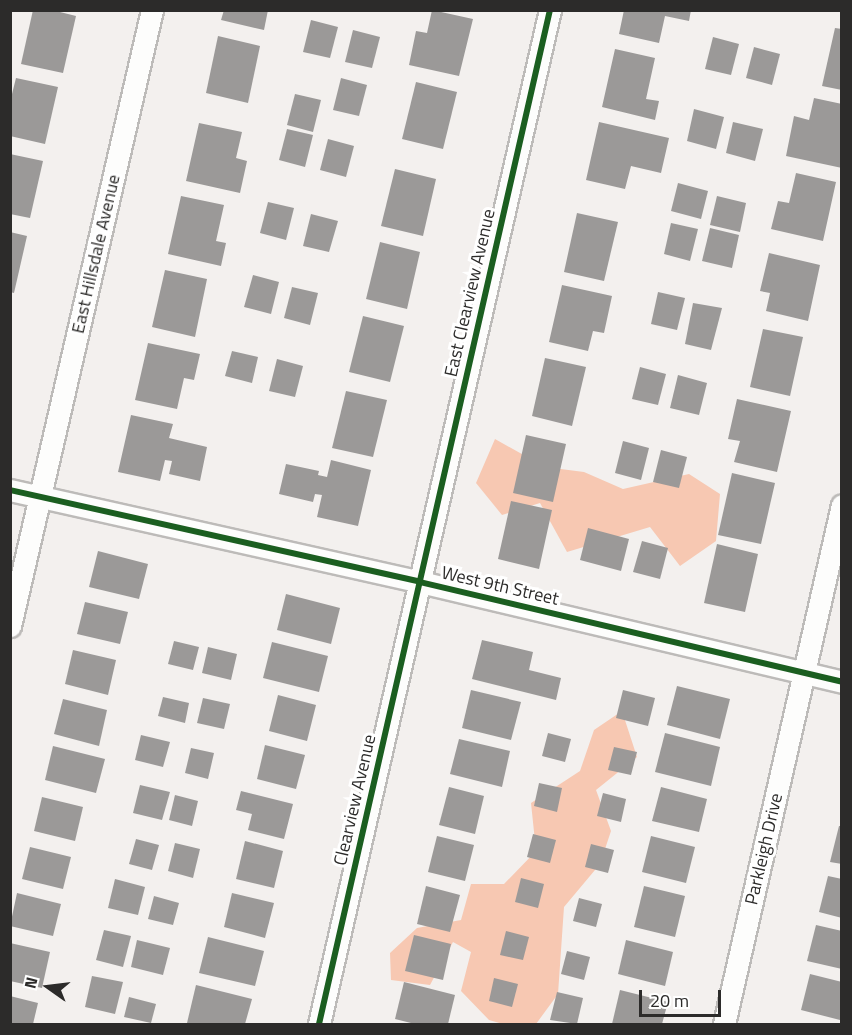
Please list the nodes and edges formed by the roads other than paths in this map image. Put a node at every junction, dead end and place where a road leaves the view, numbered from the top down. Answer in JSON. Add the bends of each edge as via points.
{"nodes":[{"id":1,"x":152,"y":10,"type":"edge"},
{"id":2,"x":550,"y":10,"type":"edge"},
{"id":3,"x":10,"y":490,"type":"edge"},
{"id":4,"x":40,"y":497,"type":"junction"},
{"id":5,"x":842,"y":505,"type":"edge"},
{"id":6,"x":420,"y":582,"type":"junction"},
{"id":7,"x":10,"y":626,"type":"edge"},
{"id":8,"x":803,"y":674,"type":"junction"},
{"id":9,"x":842,"y":682,"type":"edge"},
{"id":10,"x":319,"y":1024,"type":"edge"},
{"id":11,"x":724,"y":1024,"type":"edge"}],
"edges":[{"from":1,"to":4,"type":"street","name":"East Hillsdale Avenue"},
{"from":2,"to":6,"type":"street","name":"East Clearview Avenue"},
{"from":3,"to":4,"type":"street","name":"West 9th Street"},
{"from":4,"to":6,"type":"street","name":"West 9th Street"},
{"from":4,"to":7,"type":"street","name":"East Hillsdale Avenue"},
{"from":5,"to":8,"type":"street","name":"Parkleigh Drive"},
{"from":6,"to":8,"type":"street","name":"West 9th Street"},
{"from":6,"to":10,"type":"street","name":"Clearview Avenue"},
{"from":8,"to":9,"type":"street","name":"West 9th Street"},
{"from":8,"to":11,"type":"street","name":"Parkleigh Drive"}]}
